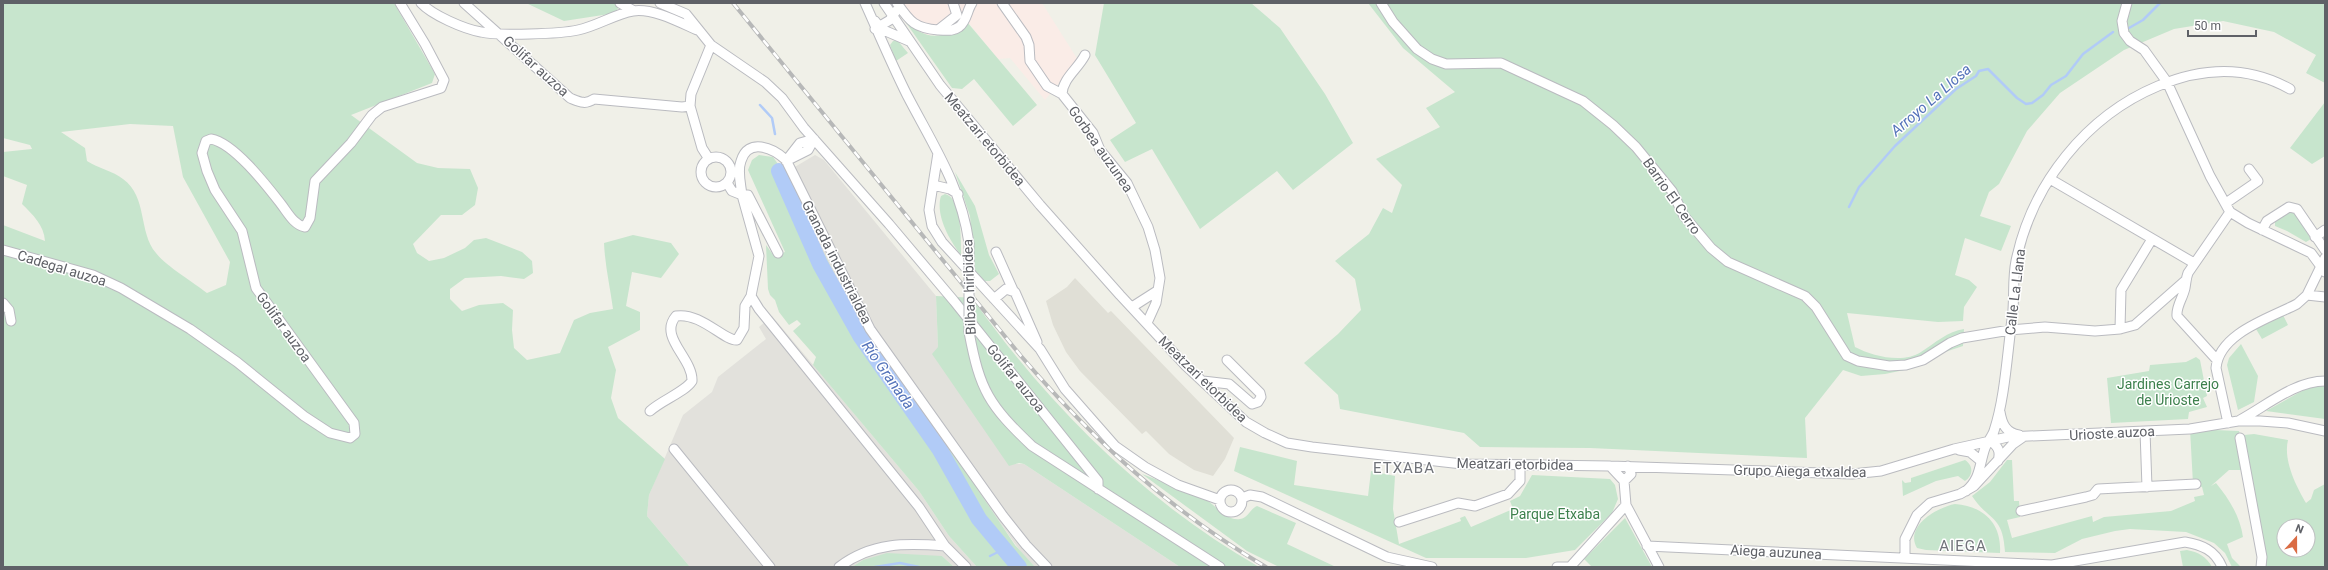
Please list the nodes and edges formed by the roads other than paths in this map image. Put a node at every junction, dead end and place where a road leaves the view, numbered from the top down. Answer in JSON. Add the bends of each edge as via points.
{"nodes":[{"id":1,"x":400,"y":3,"type":"edge"},
{"id":2,"x":421,"y":3,"type":"edge"},
{"id":3,"x":464,"y":3,"type":"edge"},
{"id":4,"x":620,"y":3,"type":"edge"},
{"id":5,"x":660,"y":3,"type":"edge"},
{"id":6,"x":866,"y":3,"type":"edge"},
{"id":7,"x":884,"y":3,"type":"edge"},
{"id":8,"x":953,"y":3,"type":"edge"},
{"id":9,"x":972,"y":3,"type":"edge"},
{"id":10,"x":1002,"y":3,"type":"edge"},
{"id":11,"x":1381,"y":3,"type":"edge"},
{"id":12,"x":2126,"y":3,"type":"edge"},
{"id":13,"x":898,"y":5,"type":"edge"},
{"id":14,"x":634,"y":11,"type":"junction"},
{"id":15,"x":892,"y":15,"type":"junction"},
{"id":16,"x":877,"y":28,"type":"junction"},
{"id":17,"x":938,"y":30,"type":"junction"},
{"id":18,"x":698,"y":31,"type":"junction"},
{"id":19,"x":500,"y":33,"type":"junction"},
{"id":20,"x":898,"y":35,"type":"junction"},
{"id":21,"x":912,"y":43,"type":"junction"},
{"id":22,"x":711,"y":45,"type":"junction"},
{"id":23,"x":884,"y":46,"type":"junction"},
{"id":24,"x":1085,"y":55,"type":"dead end"},
{"id":25,"x":2167,"y":82,"type":"junction"},
{"id":26,"x":2290,"y":89,"type":"dead end"},
{"id":27,"x":1062,"y":94,"type":"junction"},
{"id":28,"x":690,"y":106,"type":"junction"},
{"id":29,"x":804,"y":128,"type":"junction"},
{"id":30,"x":814,"y":139,"type":"junction"},
{"id":31,"x":771,"y":149,"type":"junction"},
{"id":32,"x":798,"y":149,"type":"junction"},
{"id":33,"x":808,"y":150,"type":"junction"},
{"id":34,"x":938,"y":153,"type":"junction"},
{"id":35,"x":709,"y":159,"type":"junction"},
{"id":36,"x":786,"y":161,"type":"junction"},
{"id":37,"x":835,"y":161,"type":"junction"},
{"id":38,"x":2248,"y":170,"type":"dead end"},
{"id":39,"x":792,"y":172,"type":"junction"},
{"id":40,"x":2050,"y":179,"type":"junction"},
{"id":41,"x":727,"y":183,"type":"junction"},
{"id":42,"x":933,"y":185,"type":"junction"},
{"id":43,"x":958,"y":194,"type":"junction"},
{"id":44,"x":742,"y":195,"type":"junction"},
{"id":45,"x":2226,"y":203,"type":"junction"},
{"id":46,"x":2230,"y":212,"type":"junction"},
{"id":47,"x":2262,"y":230,"type":"junction"},
{"id":48,"x":2325,"y":230,"type":"edge"},
{"id":49,"x":2315,"y":237,"type":"junction"},
{"id":50,"x":2152,"y":238,"type":"junction"},
{"id":51,"x":3,"y":250,"type":"edge"},
{"id":52,"x":2325,"y":250,"type":"edge"},
{"id":53,"x":996,"y":252,"type":"dead end"},
{"id":54,"x":778,"y":253,"type":"dead end"},
{"id":55,"x":2325,"y":254,"type":"edge"},
{"id":56,"x":2314,"y":255,"type":"junction"},
{"id":57,"x":2323,"y":261,"type":"edge"},
{"id":58,"x":2194,"y":263,"type":"junction"},
{"id":59,"x":2325,"y":272,"type":"edge"},
{"id":60,"x":2185,"y":281,"type":"junction"},
{"id":61,"x":121,"y":288,"type":"joint"},
{"id":62,"x":1013,"y":290,"type":"junction"},
{"id":63,"x":1157,"y":291,"type":"junction"},
{"id":64,"x":2307,"y":295,"type":"junction"},
{"id":65,"x":751,"y":296,"type":"junction"},
{"id":66,"x":2325,"y":297,"type":"edge"},
{"id":67,"x":994,"y":299,"type":"junction"},
{"id":68,"x":3,"y":303,"type":"edge"},
{"id":69,"x":1132,"y":307,"type":"junction"},
{"id":70,"x":3,"y":314,"type":"edge"},
{"id":71,"x":1147,"y":323,"type":"junction"},
{"id":72,"x":2120,"y":329,"type":"junction"},
{"id":73,"x":2010,"y":330,"type":"junction"},
{"id":74,"x":1040,"y":349,"type":"junction"},
{"id":75,"x":1227,"y":360,"type":"dead end"},
{"id":76,"x":2217,"y":360,"type":"junction"},
{"id":77,"x":2325,"y":380,"type":"edge"},
{"id":78,"x":1204,"y":381,"type":"junction"},
{"id":79,"x":2000,"y":407,"type":"junction"},
{"id":80,"x":650,"y":411,"type":"dead end"},
{"id":81,"x":2238,"y":421,"type":"junction"},
{"id":82,"x":2228,"y":423,"type":"junction"},
{"id":83,"x":2145,"y":431,"type":"junction"},
{"id":84,"x":2325,"y":431,"type":"edge"},
{"id":85,"x":1993,"y":433,"type":"junction"},
{"id":86,"x":2024,"y":436,"type":"junction"},
{"id":87,"x":2240,"y":438,"type":"dead end"},
{"id":88,"x":674,"y":449,"type":"dead end"},
{"id":89,"x":1954,"y":449,"type":"junction"},
{"id":90,"x":1981,"y":461,"type":"junction"},
{"id":91,"x":1998,"y":462,"type":"junction"},
{"id":92,"x":1520,"y":465,"type":"junction"},
{"id":93,"x":1610,"y":466,"type":"junction"},
{"id":94,"x":1626,"y":466,"type":"junction"},
{"id":95,"x":1644,"y":467,"type":"junction"},
{"id":96,"x":1624,"y":478,"type":"junction"},
{"id":97,"x":2196,"y":484,"type":"dead end"},
{"id":98,"x":2147,"y":487,"type":"junction"},
{"id":99,"x":1098,"y":488,"type":"junction"},
{"id":100,"x":1966,"y":491,"type":"junction"},
{"id":101,"x":1242,"y":498,"type":"junction"},
{"id":102,"x":1220,"y":500,"type":"junction"},
{"id":103,"x":1626,"y":505,"type":"junction"},
{"id":104,"x":2022,"y":511,"type":"dead end"},
{"id":105,"x":1399,"y":522,"type":"dead end"},
{"id":106,"x":946,"y":546,"type":"junction"},
{"id":107,"x":1648,"y":546,"type":"junction"},
{"id":108,"x":1904,"y":557,"type":"junction"},
{"id":109,"x":770,"y":567,"type":"edge"},
{"id":110,"x":839,"y":567,"type":"edge"},
{"id":111,"x":966,"y":567,"type":"edge"},
{"id":112,"x":1047,"y":567,"type":"edge"},
{"id":113,"x":1220,"y":567,"type":"edge"},
{"id":114,"x":1432,"y":567,"type":"edge"},
{"id":115,"x":1557,"y":567,"type":"edge"},
{"id":116,"x":1570,"y":567,"type":"edge"},
{"id":117,"x":1659,"y":567,"type":"edge"},
{"id":118,"x":2222,"y":567,"type":"edge"},
{"id":119,"x":2261,"y":567,"type":"edge"}],
"edges":[{"from":1,"to":61,"type":"street","name":"Golifar auzoa","via":[[444,80],[441,88],[382,108],[372,115],[351,143],[315,181],[310,218],[305,227],[295,222],[268,188],[226,145],[211,139],[206,142],[202,153],[215,190],[242,231],[256,288],[354,423],[355,434],[350,438],[330,433],[190,329]]},
{"from":2,"to":19,"type":"street","name":"Golifar auzoa","via":[[443,18],[480,32]]},
{"from":3,"to":19,"type":"street"},
{"from":4,"to":14,"type":"street","name":"Golifar auzoa"},
{"from":5,"to":18,"type":"street","name":"Golifar auzoa","via":[[686,14]]},
{"from":6,"to":16,"type":"street","name":"Bilbao hiribidea"},
{"from":7,"to":15,"type":"street","name":"Meatzari etorbidea"},
{"from":8,"to":17,"type":"street","via":[[957,15]]},
{"from":9,"to":17,"type":"street","via":[[960,27],[950,31]]},
{"from":10,"to":27,"type":"street","name":"Gorbea auzunea","via":[[1026,37],[1030,61],[1047,86]]},
{"from":11,"to":73,"type":"street","name":"Barrio El Cerro","via":[[1393,22],[1417,49],[1432,59],[1446,64],[1501,63],[1583,101],[1636,147],[1672,191],[1684,216],[1700,238],[1728,262],[1805,296],[1827,323],[1847,356],[1874,364],[1906,365],[1923,360],[1962,338]]},
{"from":12,"to":25,"type":"street","via":[[2122,21],[2124,33],[2130,41],[2144,50]]},
{"from":13,"to":15,"type":"street"},
{"from":13,"to":17,"type":"street","via":[[915,25]]},
{"from":14,"to":18,"type":"street","name":"Golifar auzoa","via":[[664,15]]},
{"from":14,"to":19,"type":"street","name":"Golifar auzoa","via":[[578,30],[555,33]]},
{"from":15,"to":16,"type":"street","via":[[890,20]]},
{"from":15,"to":21,"type":"street","name":"Meatzari etorbidea"},
{"from":16,"to":20,"type":"street"},
{"from":16,"to":23,"type":"street","name":"Bilbao hiribidea"},
{"from":18,"to":22,"type":"street","name":"Golifar auzoa"},
{"from":19,"to":28,"type":"street","name":"Golifar auzoa","via":[[570,98],[581,103],[588,103],[594,99]]},
{"from":20,"to":21,"type":"street"},
{"from":20,"to":23,"type":"street","via":[[891,37]]},
{"from":21,"to":69,"type":"street","name":"Meatzari etorbidea","via":[[940,86],[1040,205]]},
{"from":22,"to":28,"type":"street","via":[[691,94]]},
{"from":22,"to":29,"type":"street","name":"Golifar auzoa","via":[[765,82],[782,98]]},
{"from":23,"to":34,"type":"street","name":"Bilbao hiribidea"},
{"from":24,"to":27,"type":"street","name":"Gorbea auzunea","via":[[1062,87]]},
{"from":25,"to":26,"type":"street","name":"Calle La Llana","via":[[2200,72],[2220,70],[2260,76]]},
{"from":25,"to":40,"type":"street","name":"Calle La Llana","via":[[2124,102],[2101,119],[2075,144]]},
{"from":25,"to":45,"type":"street","via":[[2210,176]]},
{"from":27,"to":63,"type":"street","name":"Gorbea auzunea","via":[[1093,133],[1100,150],[1127,183],[1148,227],[1155,250],[1160,278]]},
{"from":28,"to":35,"type":"street","via":[[702,148]]},
{"from":29,"to":30,"type":"street","name":"Golifar auzoa"},
{"from":29,"to":32,"type":"street"},
{"from":30,"to":32,"type":"street"},
{"from":30,"to":33,"type":"street"},
{"from":30,"to":37,"type":"street","name":"Golifar auzoa"},
{"from":31,"to":32,"type":"street"},
{"from":31,"to":36,"type":"street","name":"Granada industrialdea"},
{"from":31,"to":44,"type":"street","via":[[753,147],[745,152],[740,162]]},
{"from":32,"to":33,"type":"street"},
{"from":32,"to":36,"type":"street"},
{"from":32,"to":39,"type":"street"},
{"from":33,"to":37,"type":"street","name":"Golifar auzoa","via":[[819,151]]},
{"from":34,"to":42,"type":"street"},
{"from":34,"to":43,"type":"street","name":"Bilbao hiribidea"},
{"from":35,"to":41,"type":"street","via":[[718,157],[728,163],[731,172]]},
{"from":35,"to":41,"type":"street","via":[[701,170],[703,180],[713,187]]},
{"from":36,"to":39,"type":"street","name":"Granada industrialdea"},
{"from":37,"to":99,"type":"street","name":"Golifar auzoa","via":[[890,224],[1040,408],[1098,481]]},
{"from":38,"to":45,"type":"street","via":[[2258,181]]},
{"from":39,"to":112,"type":"street","name":"Granada industrialdea","via":[[870,329],[1003,516]]},
{"from":40,"to":50,"type":"street"},
{"from":40,"to":73,"type":"street","name":"Calle La Llana","via":[[2033,211],[2020,244],[2013,280],[2013,318]]},
{"from":41,"to":44,"type":"street","via":[[732,191]]},
{"from":42,"to":43,"type":"street"},
{"from":42,"to":67,"type":"street","via":[[929,210],[932,226],[942,242]]},
{"from":43,"to":99,"type":"street","name":"Bilbao hiribidea","bridge":true,"via":[[969,243],[969,332],[983,389],[1007,423],[1032,446]]},
{"from":44,"to":54,"type":"street","via":[[748,195]]},
{"from":44,"to":65,"type":"street","via":[[759,256]]},
{"from":45,"to":46,"type":"street"},
{"from":46,"to":47,"type":"street"},
{"from":46,"to":58,"type":"street"},
{"from":47,"to":49,"type":"street","via":[[2267,221],[2289,207],[2297,209]]},
{"from":47,"to":56,"type":"street"},
{"from":48,"to":49,"type":"street"},
{"from":49,"to":52,"type":"street"},
{"from":50,"to":58,"type":"street"},
{"from":50,"to":72,"type":"street","via":[[2121,290]]},
{"from":51,"to":61,"type":"street","name":"Cadegal auzoa","via":[[93,275]]},
{"from":53,"to":62,"type":"street"},
{"from":55,"to":56,"type":"street"},
{"from":56,"to":57,"type":"street"},
{"from":57,"to":59,"type":"street"},
{"from":57,"to":64,"type":"street"},
{"from":58,"to":60,"type":"street"},
{"from":60,"to":72,"type":"street","via":[[2135,325]]},
{"from":60,"to":76,"type":"street","via":[[2177,316]]},
{"from":62,"to":67,"type":"street","via":[[1006,290]]},
{"from":62,"to":74,"type":"street"},
{"from":63,"to":69,"type":"street"},
{"from":63,"to":71,"type":"street","name":"Gorbea auzunea","via":[[1156,303]]},
{"from":64,"to":66,"type":"street"},
{"from":64,"to":76,"type":"street","via":[[2297,304],[2236,336]]},
{"from":65,"to":80,"type":"street","via":[[746,306],[742,334],[737,340],[730,340],[714,327],[693,318],[676,316],[670,325],[671,335],[690,366],[692,381],[688,388],[662,401]]},
{"from":65,"to":106,"type":"street"},
{"from":67,"to":74,"type":"street"},
{"from":68,"to":70,"type":"street","via":[[9,310],[11,321]]},
{"from":69,"to":71,"type":"street","name":"Meatzari etorbidea"},
{"from":71,"to":78,"type":"street","name":"Meatzari etorbidea","via":[[1186,366]]},
{"from":72,"to":73,"type":"street","via":[[2095,331],[2045,327]]},
{"from":73,"to":79,"type":"street","name":"Calle La Llana"},
{"from":74,"to":102,"type":"street","via":[[1065,389],[1115,446],[1145,468],[1178,485]]},
{"from":75,"to":78,"type":"street","via":[[1260,393],[1258,402],[1248,402],[1229,384]]},
{"from":76,"to":82,"type":"street","via":[[2216,368]]},
{"from":77,"to":81,"type":"street","name":"Urioste auzoa","via":[[2295,389]]},
{"from":78,"to":92,"type":"street","name":"Meatzari etorbidea","via":[[1246,422],[1287,443],[1462,464]]},
{"from":79,"to":85,"type":"street","name":"Calle La Llana"},
{"from":79,"to":86,"type":"street","via":[[2002,421],[2007,430],[2012,434]]},
{"from":81,"to":82,"type":"street","name":"Urioste auzoa"},
{"from":81,"to":84,"type":"street","name":"Urioste auzoa","via":[[2274,422]]},
{"from":82,"to":83,"type":"street","name":"Urioste auzoa","via":[[2190,429]]},
{"from":83,"to":86,"type":"street","name":"Urioste auzoa"},
{"from":83,"to":98,"type":"street"},
{"from":85,"to":86,"type":"street","name":"Urioste auzoa","via":[[2008,437]]},
{"from":85,"to":89,"type":"street","name":"Grupo Aiega etxaldea","via":[[1980,443]]},
{"from":85,"to":90,"type":"street","name":"Calle La Llana"},
{"from":85,"to":91,"type":"street","via":[[2000,452]]},
{"from":86,"to":91,"type":"street","via":[[2013,444]]},
{"from":87,"to":119,"type":"street","via":[[2262,557]]},
{"from":88,"to":109,"type":"street"},
{"from":89,"to":90,"type":"street","via":[[1970,452]]},
{"from":89,"to":95,"type":"street","name":"Grupo Aiega etxaldea","via":[[1881,471],[1852,474]]},
{"from":90,"to":100,"type":"street","name":"Calle La Llana","via":[[1978,477]]},
{"from":91,"to":100,"type":"street","via":[[1982,480]]},
{"from":92,"to":93,"type":"street","name":"Meatzari etorbidea"},
{"from":92,"to":105,"type":"street","via":[[1520,481],[1508,494],[1475,506],[1458,503]]},
{"from":93,"to":94,"type":"street","name":"Meatzari etorbidea"},
{"from":93,"to":96,"type":"street"},
{"from":94,"to":95,"type":"street","name":"Grupo Aiega etxaldea"},
{"from":94,"to":96,"type":"street"},
{"from":95,"to":96,"type":"street"},
{"from":96,"to":103,"type":"street"},
{"from":97,"to":98,"type":"street"},
{"from":98,"to":104,"type":"street","via":[[2098,489],[2086,497]]},
{"from":99,"to":113,"type":"street","name":"Bilbao hiribidea"},
{"from":100,"to":108,"type":"street","via":[[1930,503],[1917,515],[1905,539]]},
{"from":101,"to":102,"type":"street","via":[[1238,492],[1228,490],[1222,494]]},
{"from":101,"to":102,"type":"street","via":[[1240,507],[1231,512],[1224,510]]},
{"from":101,"to":114,"type":"street","via":[[1250,495],[1262,497],[1387,557]]},
{"from":103,"to":107,"type":"street"},
{"from":103,"to":116,"type":"street"},
{"from":106,"to":110,"type":"street","via":[[897,544],[864,551]]},
{"from":106,"to":111,"type":"street"},
{"from":107,"to":108,"type":"street","name":"Aiega auzunea"},
{"from":107,"to":117,"type":"street"},
{"from":108,"to":118,"type":"street","name":"Aiega auzunea","via":[[2052,565],[2185,542],[2211,550]]},
{"from":115,"to":116,"type":"street"}]}
